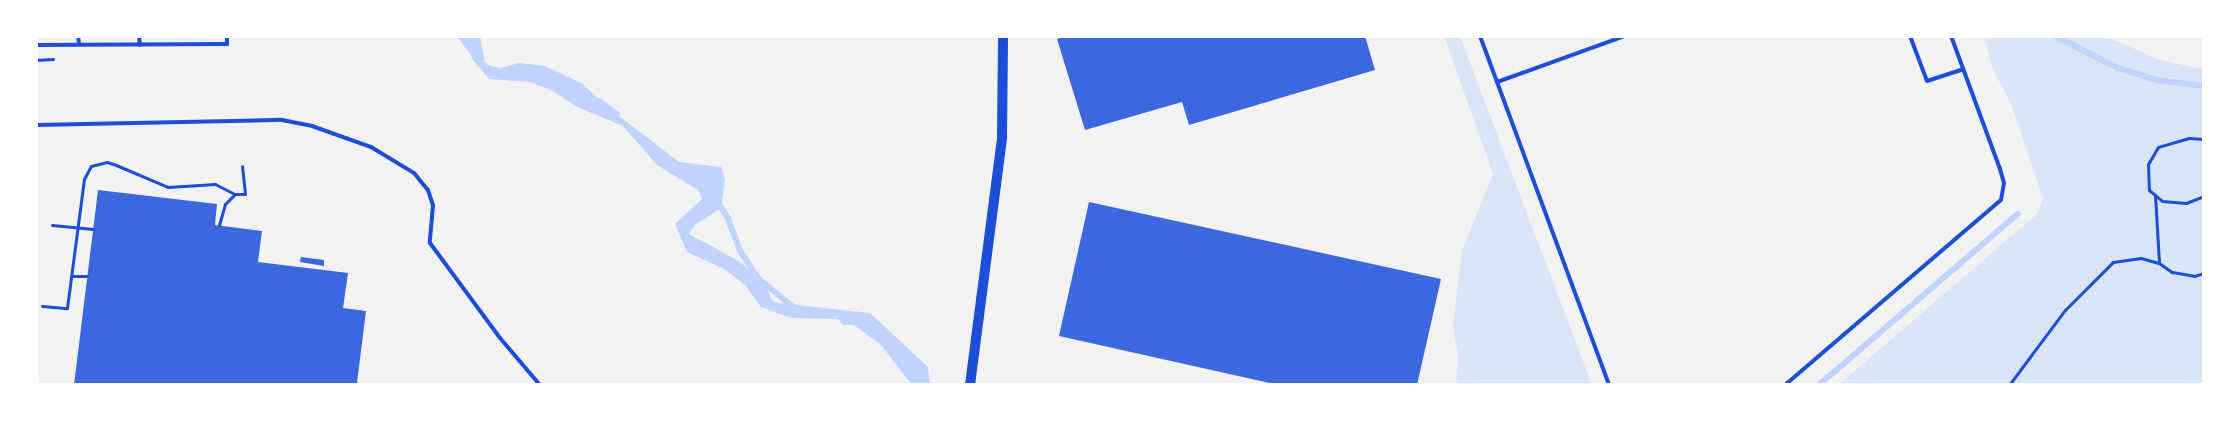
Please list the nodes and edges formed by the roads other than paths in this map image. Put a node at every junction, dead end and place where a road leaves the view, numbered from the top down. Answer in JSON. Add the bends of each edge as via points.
{"nodes":[{"id":1,"x":78,"y":36,"type":"edge"},
{"id":2,"x":139,"y":36,"type":"edge"},
{"id":3,"x":227,"y":36,"type":"edge"},
{"id":4,"x":1003,"y":36,"type":"edge"},
{"id":5,"x":1480,"y":36,"type":"edge"},
{"id":6,"x":1625,"y":36,"type":"edge"},
{"id":7,"x":1910,"y":36,"type":"edge"},
{"id":8,"x":1951,"y":36,"type":"edge"},
{"id":9,"x":79,"y":44,"type":"junction"},
{"id":10,"x":36,"y":45,"type":"edge"},
{"id":11,"x":140,"y":45,"type":"junction"},
{"id":12,"x":1963,"y":69,"type":"junction"},
{"id":13,"x":1498,"y":82,"type":"junction"},
{"id":14,"x":36,"y":125,"type":"edge"},
{"id":15,"x":540,"y":385,"type":"edge"},
{"id":16,"x":970,"y":385,"type":"edge"},
{"id":17,"x":1609,"y":385,"type":"edge"},
{"id":18,"x":1785,"y":385,"type":"edge"}],
"edges":[{"from":1,"to":9,"type":"lane"},
{"from":2,"to":11,"type":"lane"},
{"from":3,"to":11,"type":"lane","via":[[227,44]]},
{"from":4,"to":16,"type":"main road","via":[[1002,137]]},
{"from":5,"to":13,"type":"lane"},
{"from":6,"to":13,"type":"lane"},
{"from":7,"to":12,"type":"lane","via":[[1927,81]]},
{"from":8,"to":12,"type":"lane"},
{"from":9,"to":10,"type":"lane"},
{"from":9,"to":11,"type":"lane"},
{"from":12,"to":18,"type":"lane","via":[[2000,169],[2004,183],[2001,200]]},
{"from":13,"to":17,"type":"lane"},
{"from":14,"to":15,"type":"lane","via":[[282,120],[312,126],[371,147],[414,173],[428,190],[433,205],[430,243],[500,338]]}]}
